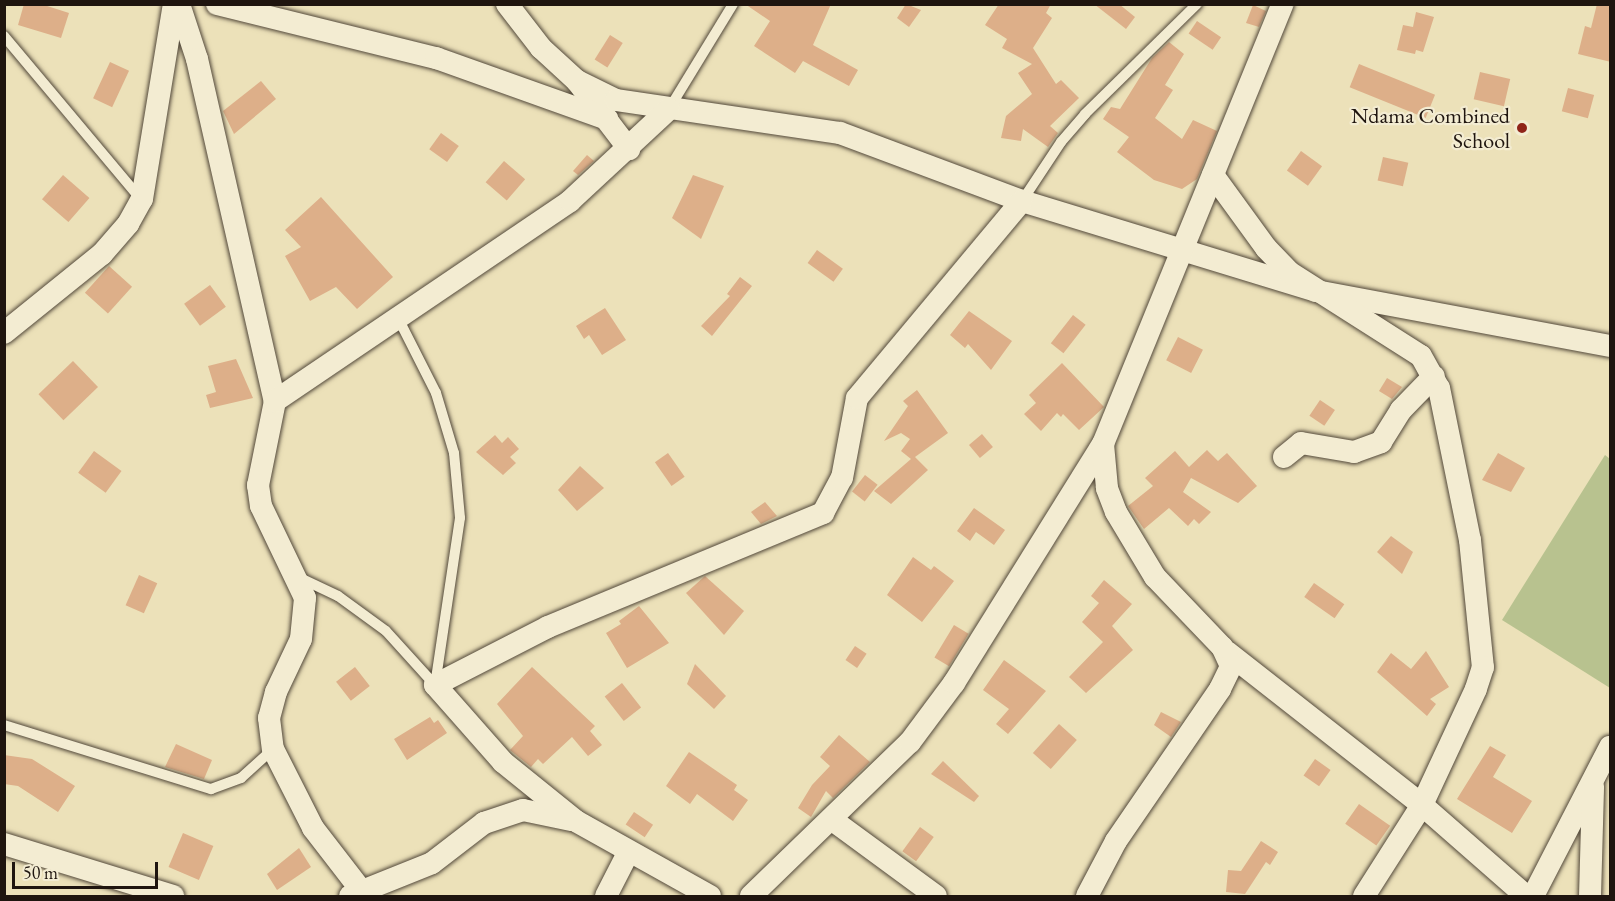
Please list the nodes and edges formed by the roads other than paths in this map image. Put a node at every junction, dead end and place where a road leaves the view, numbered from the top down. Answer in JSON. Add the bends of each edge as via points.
{"nodes":[{"id":1,"x":174,"y":4,"type":"edge"},
{"id":2,"x":179,"y":4,"type":"edge"},
{"id":3,"x":217,"y":4,"type":"edge"},
{"id":4,"x":507,"y":4,"type":"edge"},
{"id":5,"x":734,"y":4,"type":"edge"},
{"id":6,"x":1197,"y":4,"type":"edge"},
{"id":7,"x":1283,"y":4,"type":"edge"},
{"id":8,"x":4,"y":36,"type":"edge"},
{"id":9,"x":577,"y":81,"type":"junction"},
{"id":10,"x":669,"y":109,"type":"junction"},
{"id":11,"x":607,"y":119,"type":"junction"},
{"id":12,"x":629,"y":149,"type":"junction"},
{"id":13,"x":1213,"y":175,"type":"junction"},
{"id":14,"x":142,"y":199,"type":"junction"},
{"id":15,"x":1022,"y":201,"type":"junction"},
{"id":16,"x":1181,"y":251,"type":"junction"},
{"id":17,"x":1316,"y":291,"type":"junction"},
{"id":18,"x":398,"y":318,"type":"junction"},
{"id":19,"x":4,"y":333,"type":"edge"},
{"id":20,"x":1611,"y":346,"type":"edge"},
{"id":21,"x":1434,"y":376,"type":"junction"},
{"id":22,"x":275,"y":401,"type":"junction"},
{"id":23,"x":1103,"y":444,"type":"junction"},
{"id":24,"x":1284,"y":456,"type":"dead end"},
{"id":25,"x":298,"y":577,"type":"junction"},
{"id":26,"x":1227,"y":652,"type":"junction"},
{"id":27,"x":435,"y":685,"type":"junction"},
{"id":28,"x":4,"y":725,"type":"edge"},
{"id":29,"x":1611,"y":747,"type":"edge"},
{"id":30,"x":273,"y":749,"type":"junction"},
{"id":31,"x":1593,"y":779,"type":"junction"},
{"id":32,"x":1422,"y":805,"type":"junction"},
{"id":33,"x":831,"y":819,"type":"junction"},
{"id":34,"x":576,"y":821,"type":"junction"},
{"id":35,"x":4,"y":844,"type":"edge"},
{"id":36,"x":628,"y":853,"type":"junction"},
{"id":37,"x":356,"y":893,"type":"edge"},
{"id":38,"x":172,"y":897,"type":"edge"},
{"id":39,"x":606,"y":897,"type":"edge"},
{"id":40,"x":710,"y":897,"type":"edge"},
{"id":41,"x":751,"y":897,"type":"edge"},
{"id":42,"x":936,"y":897,"type":"edge"},
{"id":43,"x":1087,"y":897,"type":"edge"},
{"id":44,"x":1364,"y":897,"type":"edge"},
{"id":45,"x":1526,"y":897,"type":"edge"},
{"id":46,"x":1533,"y":897,"type":"edge"},
{"id":47,"x":1590,"y":897,"type":"edge"}],
"edges":[{"from":1,"to":14,"type":"street"},
{"from":2,"to":22,"type":"street","via":[[197,59]]},
{"from":3,"to":11,"type":"street","via":[[436,58]]},
{"from":4,"to":9,"type":"street","via":[[541,48]]},
{"from":5,"to":10,"type":"lane"},
{"from":6,"to":15,"type":"lane","via":[[1079,121]]},
{"from":7,"to":13,"type":"street"},
{"from":8,"to":14,"type":"lane"},
{"from":9,"to":10,"type":"street","via":[[616,100]]},
{"from":9,"to":11,"type":"street"},
{"from":10,"to":12,"type":"street"},
{"from":10,"to":15,"type":"street","via":[[840,133]]},
{"from":11,"to":12,"type":"street"},
{"from":12,"to":18,"type":"street","via":[[570,201]]},
{"from":13,"to":16,"type":"street"},
{"from":13,"to":17,"type":"street","via":[[1266,248],[1288,272]]},
{"from":14,"to":19,"type":"street","via":[[128,224],[102,254]]},
{"from":15,"to":16,"type":"street"},
{"from":15,"to":27,"type":"street","via":[[857,398],[842,478],[824,513],[548,627]]},
{"from":16,"to":17,"type":"street"},
{"from":16,"to":23,"type":"street"},
{"from":17,"to":20,"type":"street"},
{"from":17,"to":21,"type":"street","via":[[1421,356]]},
{"from":18,"to":22,"type":"street"},
{"from":18,"to":27,"type":"lane","via":[[436,393],[454,453],[460,518]]},
{"from":21,"to":24,"type":"street","via":[[1401,410],[1381,442],[1354,452],[1302,443]]},
{"from":21,"to":32,"type":"street","via":[[1470,540],[1483,667]]},
{"from":22,"to":25,"type":"street","via":[[258,485],[261,506]]},
{"from":23,"to":26,"type":"street","via":[[1107,488],[1116,512],[1155,577]]},
{"from":23,"to":33,"type":"street","via":[[954,683],[910,742]]},
{"from":25,"to":27,"type":"lane","via":[[338,596],[386,631]]},
{"from":25,"to":30,"type":"street","via":[[306,613],[301,639],[276,692],[269,718]]},
{"from":26,"to":32,"type":"street"},
{"from":26,"to":43,"type":"street","via":[[1229,674],[1116,841]]},
{"from":27,"to":34,"type":"street","via":[[503,762]]},
{"from":28,"to":30,"type":"lane","via":[[211,789],[241,778]]},
{"from":29,"to":31,"type":"street"},
{"from":30,"to":37,"type":"street","via":[[313,828]]},
{"from":31,"to":46,"type":"street"},
{"from":31,"to":47,"type":"street"},
{"from":32,"to":44,"type":"street"},
{"from":32,"to":45,"type":"street"},
{"from":33,"to":41,"type":"street"},
{"from":33,"to":42,"type":"street"},
{"from":34,"to":36,"type":"street"},
{"from":34,"to":37,"type":"street","via":[[523,810],[484,823],[432,863]]},
{"from":35,"to":38,"type":"street"},
{"from":36,"to":39,"type":"street"},
{"from":36,"to":40,"type":"street"}]}
